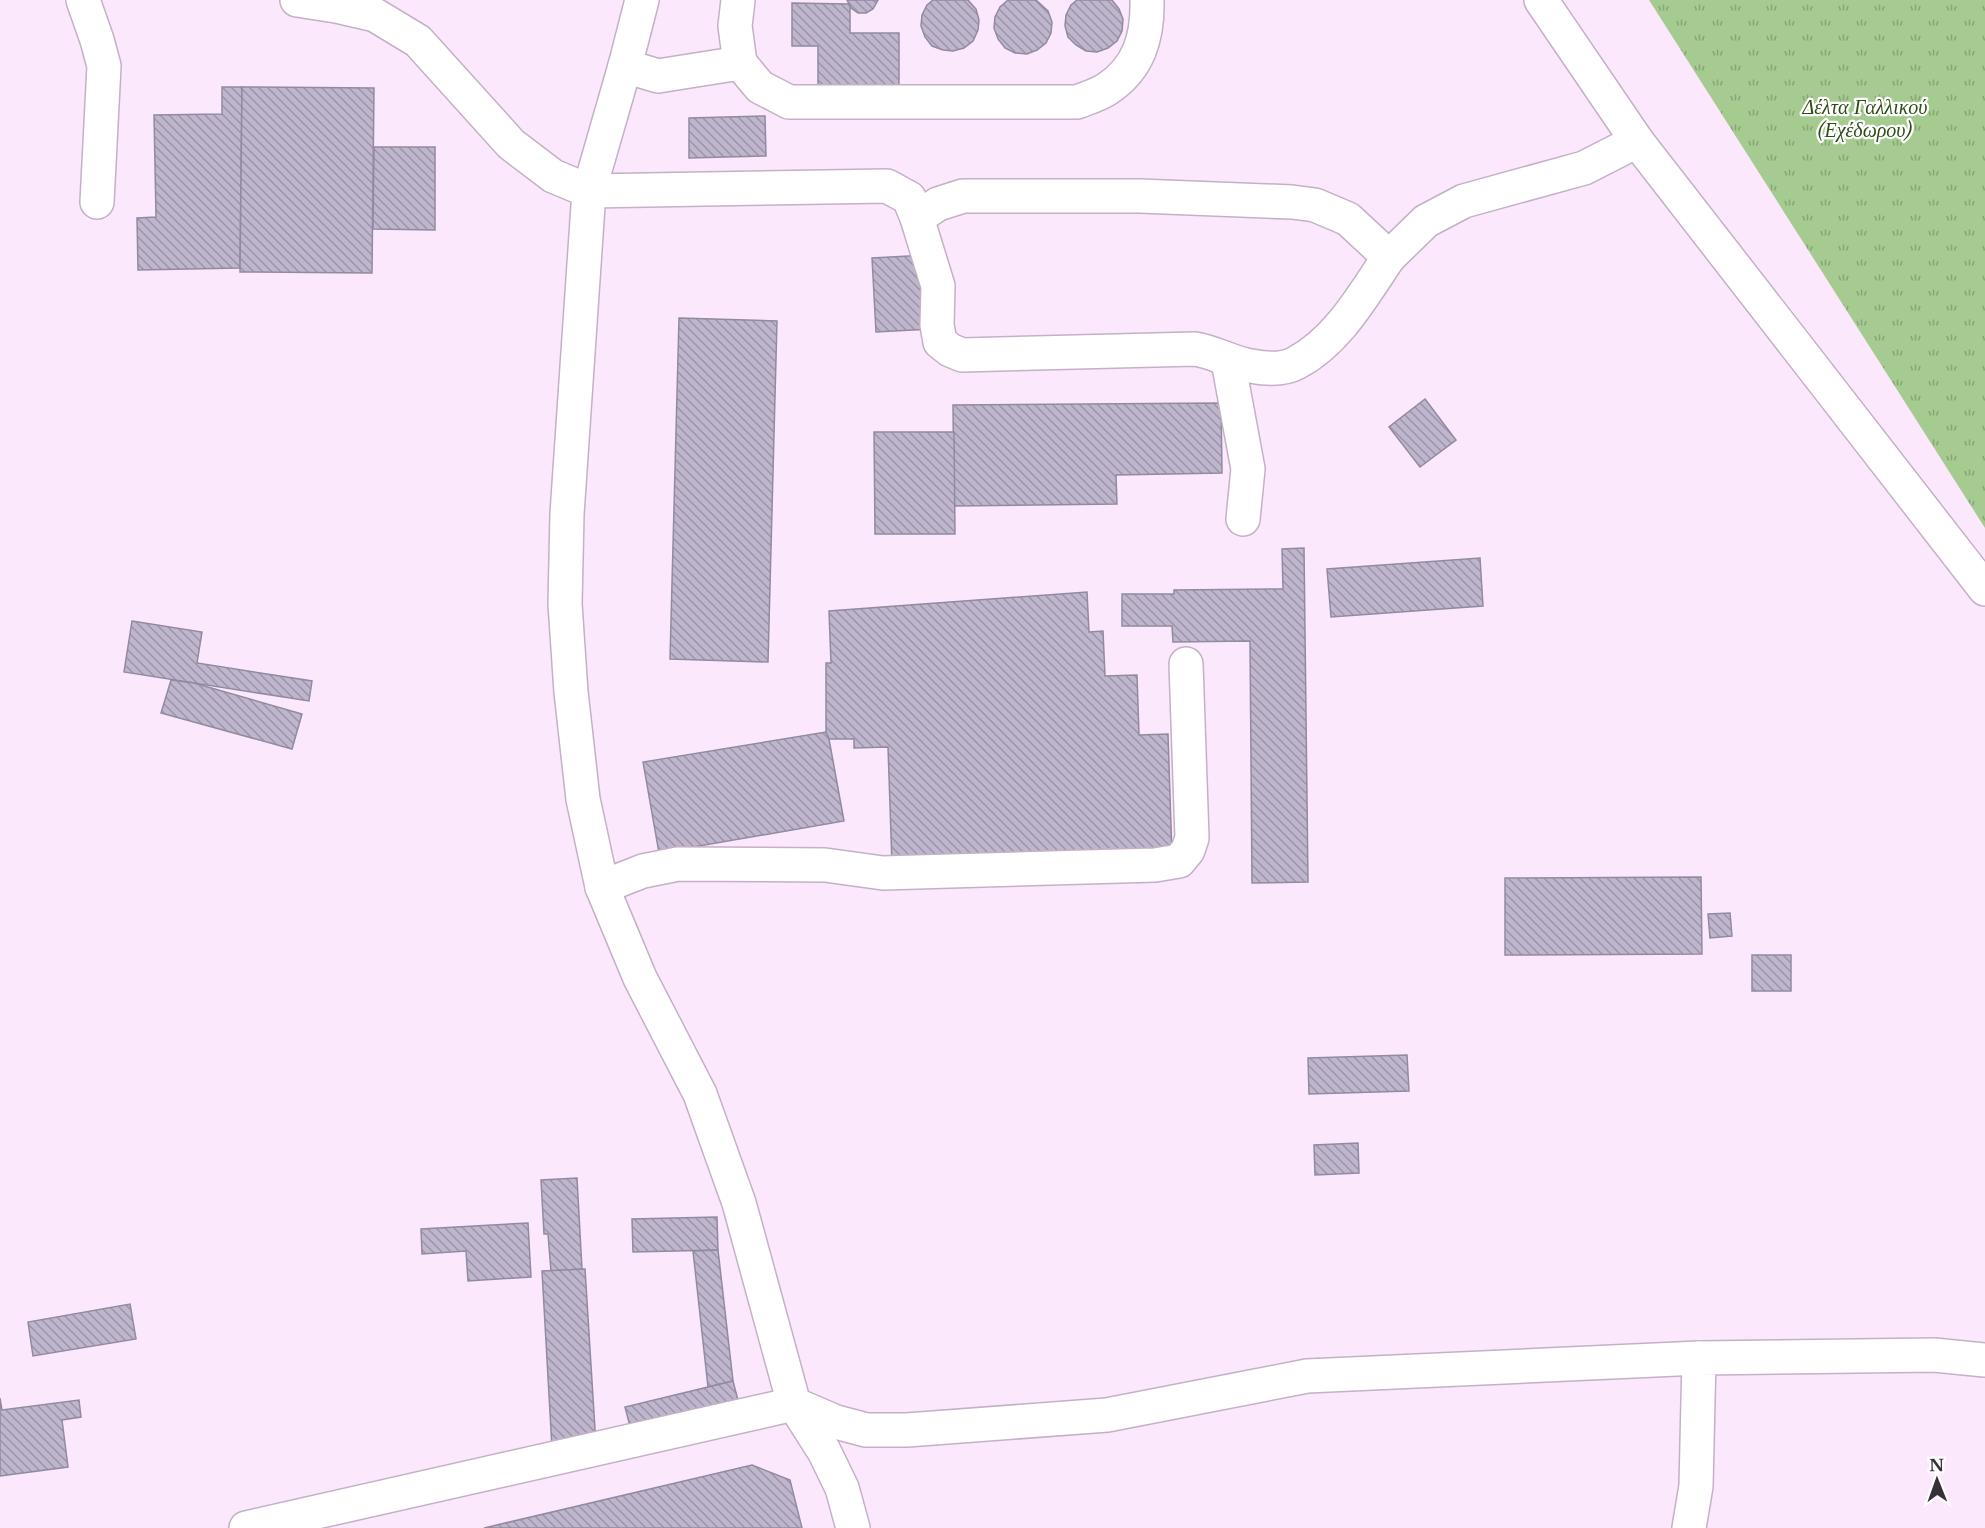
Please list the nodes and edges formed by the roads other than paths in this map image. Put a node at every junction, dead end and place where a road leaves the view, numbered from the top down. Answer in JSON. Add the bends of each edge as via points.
{"nodes":[{"id":1,"x":83,"y":0,"type":"edge"},
{"id":2,"x":297,"y":0,"type":"edge"},
{"id":3,"x":642,"y":0,"type":"edge"},
{"id":4,"x":738,"y":0,"type":"edge"},
{"id":5,"x":1147,"y":0,"type":"edge"},
{"id":6,"x":1540,"y":0,"type":"edge"},
{"id":7,"x":740,"y":63,"type":"junction"},
{"id":8,"x":625,"y":66,"type":"junction"},
{"id":9,"x":1636,"y":141,"type":"junction"},
{"id":10,"x":589,"y":191,"type":"junction"},
{"id":11,"x":97,"y":202,"type":"dead end"},
{"id":12,"x":917,"y":218,"type":"junction"},
{"id":13,"x":1389,"y":257,"type":"junction"},
{"id":14,"x":1228,"y":361,"type":"junction"},
{"id":15,"x":1244,"y":519,"type":"dead end"},
{"id":16,"x":1985,"y":589,"type":"edge"},
{"id":17,"x":1186,"y":664,"type":"dead end"},
{"id":18,"x":602,"y":887,"type":"junction"},
{"id":19,"x":1699,"y":1358,"type":"junction"},
{"id":20,"x":1985,"y":1360,"type":"edge"},
{"id":21,"x":794,"y":1404,"type":"junction"},
{"id":22,"x":246,"y":1528,"type":"edge"},
{"id":23,"x":853,"y":1528,"type":"edge"},
{"id":24,"x":1689,"y":1528,"type":"edge"}],
"edges":[{"from":1,"to":11,"type":"street","via":[[104,66]]},
{"from":2,"to":10,"type":"street","via":[[375,15],[418,41],[511,144],[553,176]]},
{"from":3,"to":8,"type":"street"},
{"from":4,"to":7,"type":"street","via":[[735,26]]},
{"from":5,"to":7,"type":"street","via":[[1148,17],[1140,52],[1128,72],[1106,90],[1077,102],[789,102],[760,87]]},
{"from":6,"to":9,"type":"street"},
{"from":7,"to":8,"type":"street","via":[[658,76]]},
{"from":8,"to":10,"type":"street"},
{"from":9,"to":13,"type":"street","via":[[1584,168],[1464,201],[1426,221]]},
{"from":9,"to":16,"type":"street"},
{"from":10,"to":12,"type":"street","via":[[887,186],[909,198]]},
{"from":10,"to":18,"type":"street","via":[[567,514],[565,604],[583,799]]},
{"from":12,"to":13,"type":"street","via":[[938,204],[963,196],[1140,196],[1292,202],[1315,205],[1348,219]]},
{"from":12,"to":14,"type":"street","via":[[938,286],[940,342],[950,350],[962,354],[1195,349],[1210,351]]},
{"from":13,"to":14,"type":"street","via":[[1332,336],[1295,364],[1252,367]]},
{"from":14,"to":15,"type":"street","via":[[1248,469]]},
{"from":17,"to":18,"type":"street","via":[[1192,838],[1179,861],[1155,865],[883,873],[825,865],[678,864],[643,871]]},
{"from":18,"to":21,"type":"street","via":[[640,978],[700,1094],[739,1203]]},
{"from":19,"to":20,"type":"street","via":[[1934,1355]]},
{"from":19,"to":21,"type":"street","via":[[1307,1376],[1107,1415],[907,1430],[866,1430]]},
{"from":19,"to":24,"type":"street","via":[[1696,1486]]},
{"from":21,"to":22,"type":"street"},
{"from":21,"to":23,"type":"street","via":[[842,1488]]}]}
